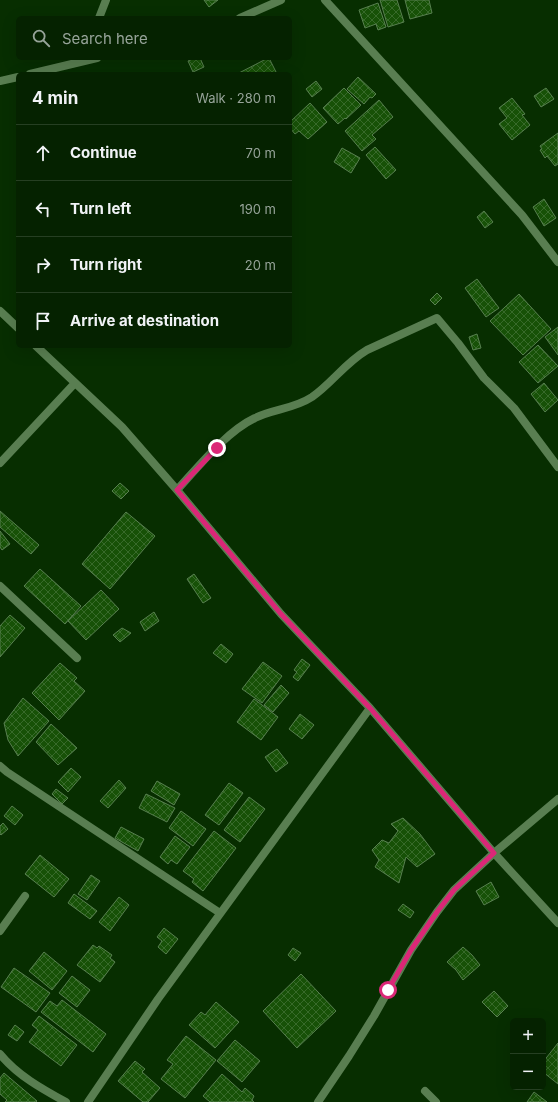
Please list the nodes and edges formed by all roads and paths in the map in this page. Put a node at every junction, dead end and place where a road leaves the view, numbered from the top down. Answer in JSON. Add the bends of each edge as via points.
{"nodes":[{"id":1,"x":106,"y":0,"type":"edge"},
{"id":2,"x":282,"y":0,"type":"edge"},
{"id":3,"x":325,"y":0,"type":"edge"},
{"id":4,"x":100,"y":16,"type":"edge"},
{"id":5,"x":245,"y":16,"type":"edge"},
{"id":6,"x":85,"y":60,"type":"edge"},
{"id":7,"x":38,"y":72,"type":"edge"},
{"id":8,"x":16,"y":77,"type":"edge"},
{"id":9,"x":0,"y":81,"type":"edge"},
{"id":10,"x":558,"y":262,"type":"edge"},
{"id":11,"x":0,"y":311,"type":"edge"},
{"id":12,"x":16,"y":326,"type":"edge"},
{"id":13,"x":38,"y":348,"type":"edge"},
{"id":14,"x":75,"y":383,"type":"junction"},
{"id":15,"x":0,"y":462,"type":"edge"},
{"id":16,"x":558,"y":467,"type":"edge"},
{"id":17,"x":177,"y":490,"type":"junction"},
{"id":18,"x":0,"y":586,"type":"edge"},
{"id":19,"x":77,"y":658,"type":"dead end"},
{"id":20,"x":370,"y":708,"type":"junction"},
{"id":21,"x":0,"y":766,"type":"edge"},
{"id":22,"x":558,"y":799,"type":"edge"},
{"id":23,"x":494,"y":853,"type":"junction"},
{"id":24,"x":25,"y":896,"type":"dead end"},
{"id":25,"x":220,"y":913,"type":"junction"},
{"id":26,"x":558,"y":923,"type":"edge"},
{"id":27,"x":0,"y":931,"type":"edge"},
{"id":28,"x":0,"y":1054,"type":"edge"},
{"id":29,"x":425,"y":1091,"type":"dead end"},
{"id":30,"x":66,"y":1102,"type":"edge"},
{"id":31,"x":88,"y":1102,"type":"edge"},
{"id":32,"x":318,"y":1102,"type":"edge"},
{"id":33,"x":436,"y":1102,"type":"edge"}],
"edges":[{"from":1,"to":4,"type":"street"},
{"from":2,"to":5,"type":"street"},
{"from":3,"to":10,"type":"street","via":[[522,215]]},
{"from":6,"to":7,"type":"street"},
{"from":8,"to":9,"type":"street"},
{"from":11,"to":12,"type":"street"},
{"from":13,"to":14,"type":"street"},
{"from":14,"to":15,"type":"street"},
{"from":14,"to":17,"type":"street","via":[[122,427]]},
{"from":16,"to":17,"type":"street","via":[[514,408],[484,378],[437,318],[358,355],[304,402],[270,412],[243,424]]},
{"from":17,"to":20,"type":"street","via":[[281,614]]},
{"from":18,"to":19,"type":"street"},
{"from":20,"to":23,"type":"street"},
{"from":20,"to":25,"type":"street"},
{"from":21,"to":25,"type":"street"},
{"from":22,"to":23,"type":"street"},
{"from":23,"to":26,"type":"street"},
{"from":23,"to":32,"type":"street","via":[[454,890],[437,912]]},
{"from":24,"to":27,"type":"street"},
{"from":25,"to":31,"type":"street"},
{"from":28,"to":30,"type":"street","via":[[8,1064],[44,1090]]},
{"from":29,"to":33,"type":"street"}]}
